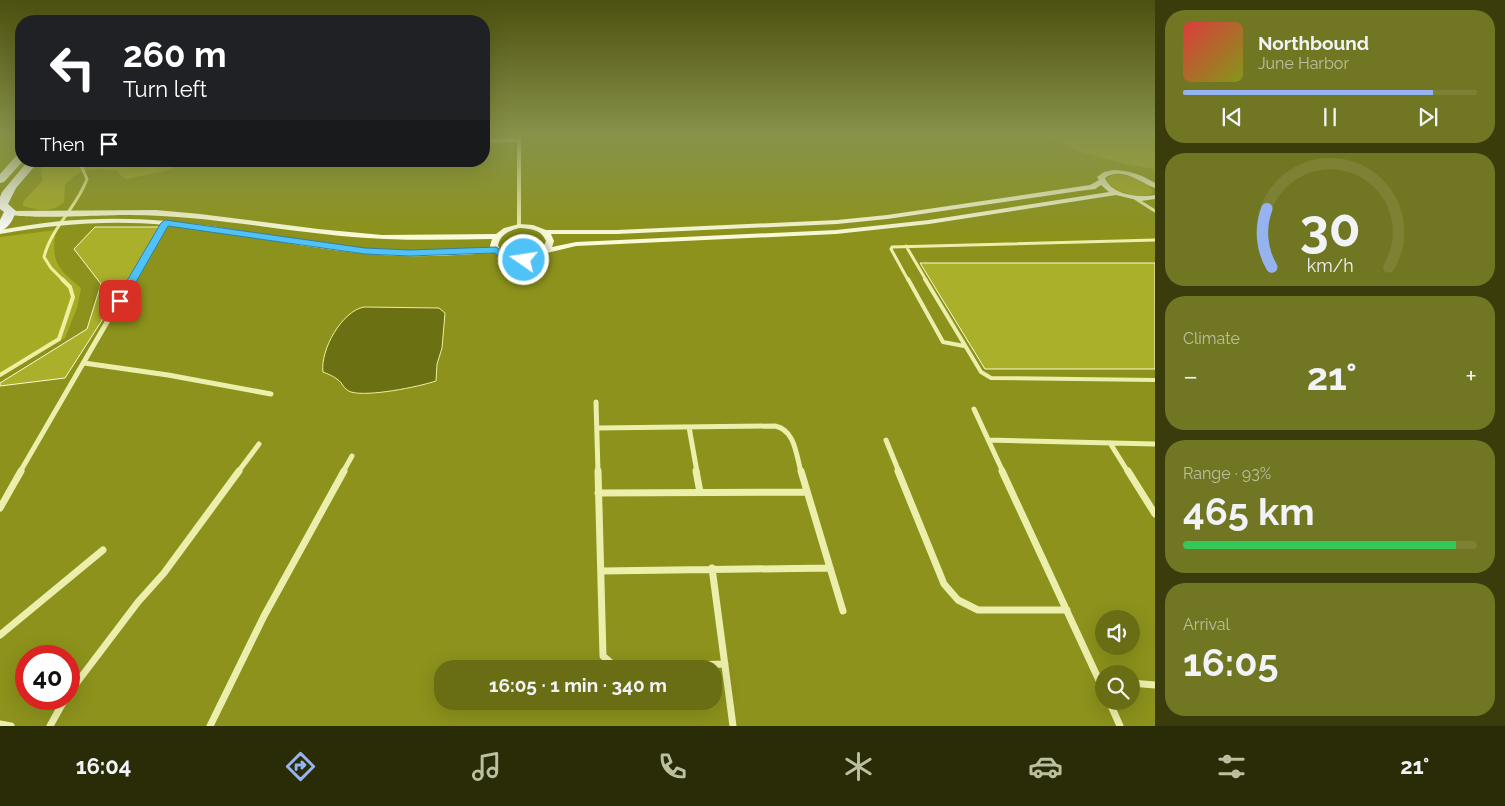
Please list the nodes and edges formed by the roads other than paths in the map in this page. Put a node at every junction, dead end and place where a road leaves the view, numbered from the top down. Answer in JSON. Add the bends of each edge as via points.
{"nodes":[{"id":1,"x":11,"y":168,"type":"edge"},
{"id":2,"x":28,"y":168,"type":"edge"},
{"id":3,"x":519,"y":168,"type":"edge"},
{"id":4,"x":1133,"y":175,"type":"junction"},
{"id":5,"x":1155,"y":178,"type":"edge"},
{"id":6,"x":0,"y":180,"type":"edge"},
{"id":7,"x":1102,"y":181,"type":"junction"},
{"id":8,"x":1155,"y":186,"type":"edge"},
{"id":9,"x":1117,"y":192,"type":"junction"},
{"id":10,"x":1155,"y":197,"type":"edge"},
{"id":11,"x":1135,"y":198,"type":"junction"},
{"id":12,"x":4,"y":207,"type":"edge"},
{"id":13,"x":1155,"y":211,"type":"edge"},
{"id":14,"x":165,"y":223,"type":"junction"},
{"id":15,"x":519,"y":226,"type":"junction"},
{"id":16,"x":0,"y":227,"type":"edge"},
{"id":17,"x":0,"y":232,"type":"edge"},
{"id":18,"x":545,"y":232,"type":"junction"},
{"id":19,"x":497,"y":236,"type":"junction"},
{"id":20,"x":1155,"y":240,"type":"edge"},
{"id":21,"x":906,"y":246,"type":"junction"},
{"id":22,"x":496,"y":250,"type":"junction"},
{"id":23,"x":546,"y":251,"type":"junction"},
{"id":24,"x":964,"y":346,"type":"junction"},
{"id":25,"x":84,"y":363,"type":"junction"},
{"id":26,"x":1155,"y":380,"type":"edge"},
{"id":27,"x":270,"y":394,"type":"dead end"},
{"id":28,"x":596,"y":402,"type":"dead end"},
{"id":29,"x":974,"y":410,"type":"dead end"},
{"id":30,"x":689,"y":427,"type":"junction"},
{"id":31,"x":597,"y":428,"type":"junction"},
{"id":32,"x":886,"y":440,"type":"dead end"},
{"id":33,"x":988,"y":440,"type":"junction"},
{"id":34,"x":1110,"y":443,"type":"junction"},
{"id":35,"x":259,"y":444,"type":"dead end"},
{"id":36,"x":1155,"y":444,"type":"edge"},
{"id":37,"x":352,"y":456,"type":"dead end"},
{"id":38,"x":700,"y":492,"type":"junction"},
{"id":39,"x":807,"y":492,"type":"junction"},
{"id":40,"x":598,"y":493,"type":"junction"},
{"id":41,"x":0,"y":508,"type":"edge"},
{"id":42,"x":1155,"y":514,"type":"edge"},
{"id":43,"x":104,"y":550,"type":"dead end"},
{"id":44,"x":712,"y":568,"type":"junction"},
{"id":45,"x":830,"y":568,"type":"junction"},
{"id":46,"x":601,"y":571,"type":"junction"},
{"id":47,"x":1067,"y":610,"type":"junction"},
{"id":48,"x":843,"y":611,"type":"dead end"},
{"id":49,"x":0,"y":635,"type":"edge"},
{"id":50,"x":725,"y":664,"type":"junction"},
{"id":51,"x":1095,"y":667,"type":"edge"},
{"id":52,"x":80,"y":678,"type":"edge"},
{"id":53,"x":1140,"y":684,"type":"edge"},
{"id":54,"x":1155,"y":685,"type":"edge"},
{"id":55,"x":59,"y":710,"type":"edge"},
{"id":56,"x":1113,"y":710,"type":"edge"},
{"id":57,"x":0,"y":724,"type":"edge"},
{"id":58,"x":11,"y":726,"type":"edge"},
{"id":59,"x":50,"y":726,"type":"edge"},
{"id":60,"x":210,"y":726,"type":"edge"},
{"id":61,"x":733,"y":726,"type":"edge"},
{"id":62,"x":1120,"y":726,"type":"edge"}],
"edges":[{"from":1,"to":6,"type":"highway"},
{"from":2,"to":12,"type":"highway","via":[[10,189]]},
{"from":3,"to":15,"type":"street"},
{"from":4,"to":5,"type":"street"},
{"from":4,"to":7,"type":"street","via":[[1108,173]]},
{"from":4,"to":8,"type":"street"},
{"from":7,"to":9,"type":"street"},
{"from":7,"to":18,"type":"street","via":[[1092,187],[837,222]]},
{"from":9,"to":11,"type":"street"},
{"from":9,"to":23,"type":"street","via":[[929,222],[836,232],[576,244]]},
{"from":10,"to":11,"type":"street"},
{"from":11,"to":13,"type":"lane"},
{"from":12,"to":16,"type":"highway","via":[[7,220]]},
{"from":12,"to":19,"type":"street","via":[[56,214],[143,212],[222,218],[364,236]]},
{"from":14,"to":17,"type":"street","via":[[84,223]]},
{"from":14,"to":22,"type":"street","via":[[365,251]]},
{"from":14,"to":25,"type":"street"},
{"from":15,"to":18,"type":"street","via":[[531,226]]},
{"from":15,"to":19,"type":"street"},
{"from":18,"to":23,"type":"street","via":[[550,241]]},
{"from":19,"to":22,"type":"street","via":[[494,241]]},
{"from":20,"to":21,"type":"lane"},
{"from":21,"to":24,"type":"lane"},
{"from":21,"to":24,"type":"lane","via":[[892,247],[891,250],[943,342]]},
{"from":22,"to":23,"type":"street","via":[[516,260],[533,258]]},
{"from":24,"to":26,"type":"lane","via":[[981,372],[991,378]]},
{"from":25,"to":27,"type":"street"},
{"from":25,"to":41,"type":"street"},
{"from":28,"to":31,"type":"street"},
{"from":29,"to":33,"type":"street"},
{"from":30,"to":31,"type":"street"},
{"from":30,"to":38,"type":"street"},
{"from":30,"to":39,"type":"street","via":[[784,428],[790,434]]},
{"from":31,"to":40,"type":"street"},
{"from":32,"to":47,"type":"street","via":[[944,584],[958,600],[978,610]]},
{"from":33,"to":34,"type":"street"},
{"from":33,"to":47,"type":"street"},
{"from":34,"to":36,"type":"street"},
{"from":34,"to":42,"type":"street"},
{"from":35,"to":52,"type":"street","via":[[164,573]]},
{"from":37,"to":60,"type":"street","via":[[264,616]]},
{"from":38,"to":39,"type":"street"},
{"from":38,"to":40,"type":"street"},
{"from":39,"to":45,"type":"street"},
{"from":40,"to":46,"type":"street"},
{"from":43,"to":49,"type":"street"},
{"from":44,"to":45,"type":"street"},
{"from":44,"to":46,"type":"street"},
{"from":44,"to":50,"type":"street"},
{"from":45,"to":48,"type":"street"},
{"from":46,"to":50,"type":"street","via":[[603,656],[611,663],[624,667]]},
{"from":47,"to":51,"type":"street"},
{"from":50,"to":61,"type":"street"},
{"from":53,"to":54,"type":"street"},
{"from":55,"to":59,"type":"street"},
{"from":56,"to":62,"type":"street"},
{"from":57,"to":58,"type":"street"}]}
